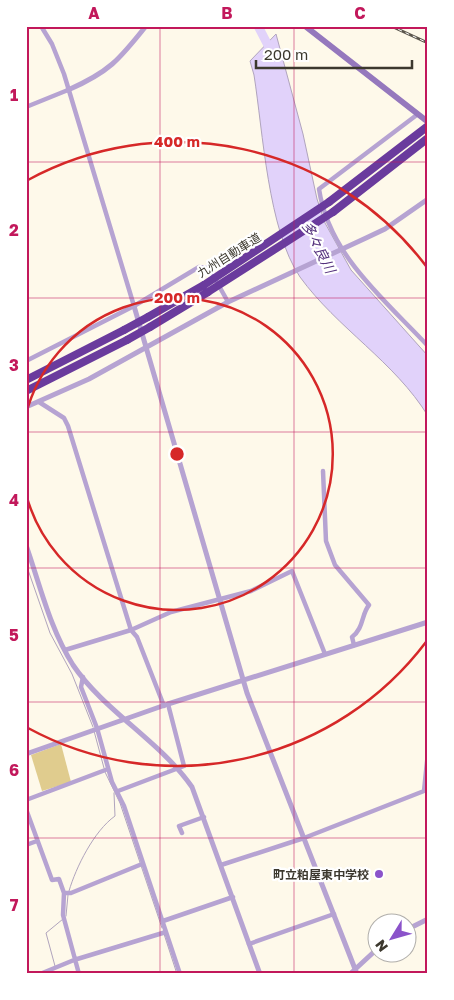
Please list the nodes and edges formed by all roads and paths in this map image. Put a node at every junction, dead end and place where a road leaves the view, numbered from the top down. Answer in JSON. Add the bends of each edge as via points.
{"nodes":[{"id":1,"x":41,"y":26,"type":"edge"},
{"id":2,"x":146,"y":26,"type":"edge"},
{"id":3,"x":306,"y":26,"type":"edge"},
{"id":4,"x":68,"y":90,"type":"junction"},
{"id":5,"x":26,"y":107,"type":"edge"},
{"id":6,"x":425,"y":119,"type":"edge"},
{"id":7,"x":426,"y":140,"type":"edge"},
{"id":8,"x":428,"y":198,"type":"edge"},
{"id":9,"x":340,"y":251,"type":"junction"},
{"id":10,"x":228,"y":302,"type":"junction"},
{"id":11,"x":134,"y":306,"type":"junction"},
{"id":12,"x":428,"y":346,"type":"edge"},
{"id":13,"x":148,"y":348,"type":"junction"},
{"id":14,"x":26,"y":361,"type":"edge"},
{"id":15,"x":26,"y":380,"type":"edge"},
{"id":16,"x":26,"y":391,"type":"edge"},
{"id":17,"x":39,"y":402,"type":"junction"},
{"id":18,"x":26,"y":407,"type":"edge"},
{"id":19,"x":323,"y":471,"type":"dead end"},
{"id":20,"x":26,"y":545,"type":"edge"},
{"id":21,"x":219,"y":600,"type":"junction"},
{"id":22,"x":428,"y":622,"type":"edge"},
{"id":23,"x":131,"y":630,"type":"junction"},
{"id":24,"x":354,"y":645,"type":"junction"},
{"id":25,"x":65,"y":650,"type":"junction"},
{"id":26,"x":325,"y":654,"type":"junction"},
{"id":27,"x":83,"y":677,"type":"junction"},
{"id":28,"x":244,"y":680,"type":"junction"},
{"id":29,"x":166,"y":705,"type":"junction"},
{"id":30,"x":125,"y":718,"type":"junction"},
{"id":31,"x":97,"y":728,"type":"junction"},
{"id":32,"x":428,"y":752,"type":"edge"},
{"id":33,"x":26,"y":754,"type":"edge"},
{"id":34,"x":108,"y":769,"type":"junction"},
{"id":35,"x":178,"y":770,"type":"junction"},
{"id":36,"x":118,"y":791,"type":"junction"},
{"id":37,"x":26,"y":800,"type":"edge"},
{"id":38,"x":26,"y":809,"type":"edge"},
{"id":39,"x":204,"y":817,"type":"junction"},
{"id":40,"x":182,"y":833,"type":"dead end"},
{"id":41,"x":304,"y":838,"type":"junction"},
{"id":42,"x":37,"y":841,"type":"junction"},
{"id":43,"x":26,"y":845,"type":"edge"},
{"id":44,"x":142,"y":864,"type":"junction"},
{"id":45,"x":220,"y":865,"type":"junction"},
{"id":46,"x":64,"y":893,"type":"junction"},
{"id":47,"x":232,"y":897,"type":"junction"},
{"id":48,"x":334,"y":914,"type":"junction"},
{"id":49,"x":428,"y":919,"type":"edge"},
{"id":50,"x":162,"y":921,"type":"junction"},
{"id":51,"x":416,"y":925,"type":"edge"},
{"id":52,"x":166,"y":932,"type":"junction"},
{"id":53,"x":249,"y":944,"type":"junction"},
{"id":54,"x":74,"y":960,"type":"junction"},
{"id":55,"x":366,"y":960,"type":"edge"},
{"id":56,"x":356,"y":971,"type":"edge"},
{"id":57,"x":40,"y":974,"type":"edge"},
{"id":58,"x":79,"y":974,"type":"edge"},
{"id":59,"x":180,"y":974,"type":"edge"},
{"id":60,"x":260,"y":974,"type":"edge"},
{"id":61,"x":350,"y":974,"type":"edge"}],
"edges":[{"from":1,"to":4,"type":"street","via":[[52,44]]},
{"from":2,"to":4,"type":"street","via":[[110,68]]},
{"from":3,"to":6,"type":"main road"},
{"from":4,"to":5,"type":"street"},
{"from":4,"to":11,"type":"street"},
{"from":6,"to":9,"type":"street","via":[[394,133],[318,189]]},
{"from":6,"to":15,"type":"highway","name":"九州自動車道","bridge":true,"via":[[418,134],[329,202],[204,285]]},
{"from":7,"to":16,"type":"highway","name":"九州自動車道","bridge":true,"via":[[333,212],[208,292],[127,340]]},
{"from":8,"to":9,"type":"street","via":[[385,229]]},
{"from":9,"to":10,"type":"street"},
{"from":9,"to":12,"type":"street"},
{"from":10,"to":11,"type":"street","via":[[210,268],[199,267]]},
{"from":10,"to":13,"type":"street"},
{"from":11,"to":13,"type":"street"},
{"from":11,"to":14,"type":"street"},
{"from":13,"to":17,"type":"street"},
{"from":13,"to":21,"type":"street"},
{"from":17,"to":18,"type":"street"},
{"from":17,"to":23,"type":"street","via":[[64,418],[68,426]]},
{"from":19,"to":24,"type":"street","via":[[326,541],[335,565],[369,605],[363,612],[358,633],[352,637]]},
{"from":20,"to":25,"type":"street"},
{"from":21,"to":23,"type":"street","via":[[171,612]]},
{"from":21,"to":26,"type":"street","via":[[251,591],[292,571]]},
{"from":21,"to":28,"type":"street"},
{"from":22,"to":24,"type":"street"},
{"from":23,"to":25,"type":"street"},
{"from":23,"to":29,"type":"street"},
{"from":24,"to":26,"type":"street"},
{"from":25,"to":27,"type":"street"},
{"from":26,"to":28,"type":"street"},
{"from":27,"to":30,"type":"street"},
{"from":27,"to":31,"type":"street","via":[[81,687]]},
{"from":28,"to":29,"type":"street"},
{"from":28,"to":41,"type":"street"},
{"from":29,"to":30,"type":"street"},
{"from":29,"to":35,"type":"street","via":[[184,766]]},
{"from":30,"to":31,"type":"street"},
{"from":30,"to":35,"type":"street"},
{"from":31,"to":33,"type":"street"},
{"from":31,"to":34,"type":"street"},
{"from":32,"to":41,"type":"street","via":[[424,790]]},
{"from":34,"to":36,"type":"street"},
{"from":34,"to":37,"type":"street"},
{"from":35,"to":36,"type":"street"},
{"from":35,"to":39,"type":"street","via":[[192,787]]},
{"from":36,"to":44,"type":"street"},
{"from":38,"to":42,"type":"street"},
{"from":39,"to":40,"type":"street","via":[[179,826]]},
{"from":39,"to":45,"type":"street"},
{"from":41,"to":45,"type":"street"},
{"from":41,"to":48,"type":"street"},
{"from":42,"to":43,"type":"street"},
{"from":42,"to":46,"type":"street","via":[[52,880],[59,879]]},
{"from":44,"to":46,"type":"street"},
{"from":44,"to":50,"type":"street"},
{"from":45,"to":47,"type":"street"},
{"from":46,"to":54,"type":"street","via":[[63,915]]},
{"from":47,"to":50,"type":"street"},
{"from":47,"to":53,"type":"street"},
{"from":48,"to":53,"type":"street"},
{"from":48,"to":56,"type":"street"},
{"from":49,"to":51,"type":"street"},
{"from":50,"to":52,"type":"street"},
{"from":52,"to":54,"type":"street"},
{"from":52,"to":59,"type":"street"},
{"from":53,"to":60,"type":"street"},
{"from":54,"to":57,"type":"street"},
{"from":54,"to":58,"type":"street"},
{"from":55,"to":56,"type":"street"},
{"from":56,"to":61,"type":"street"}]}
